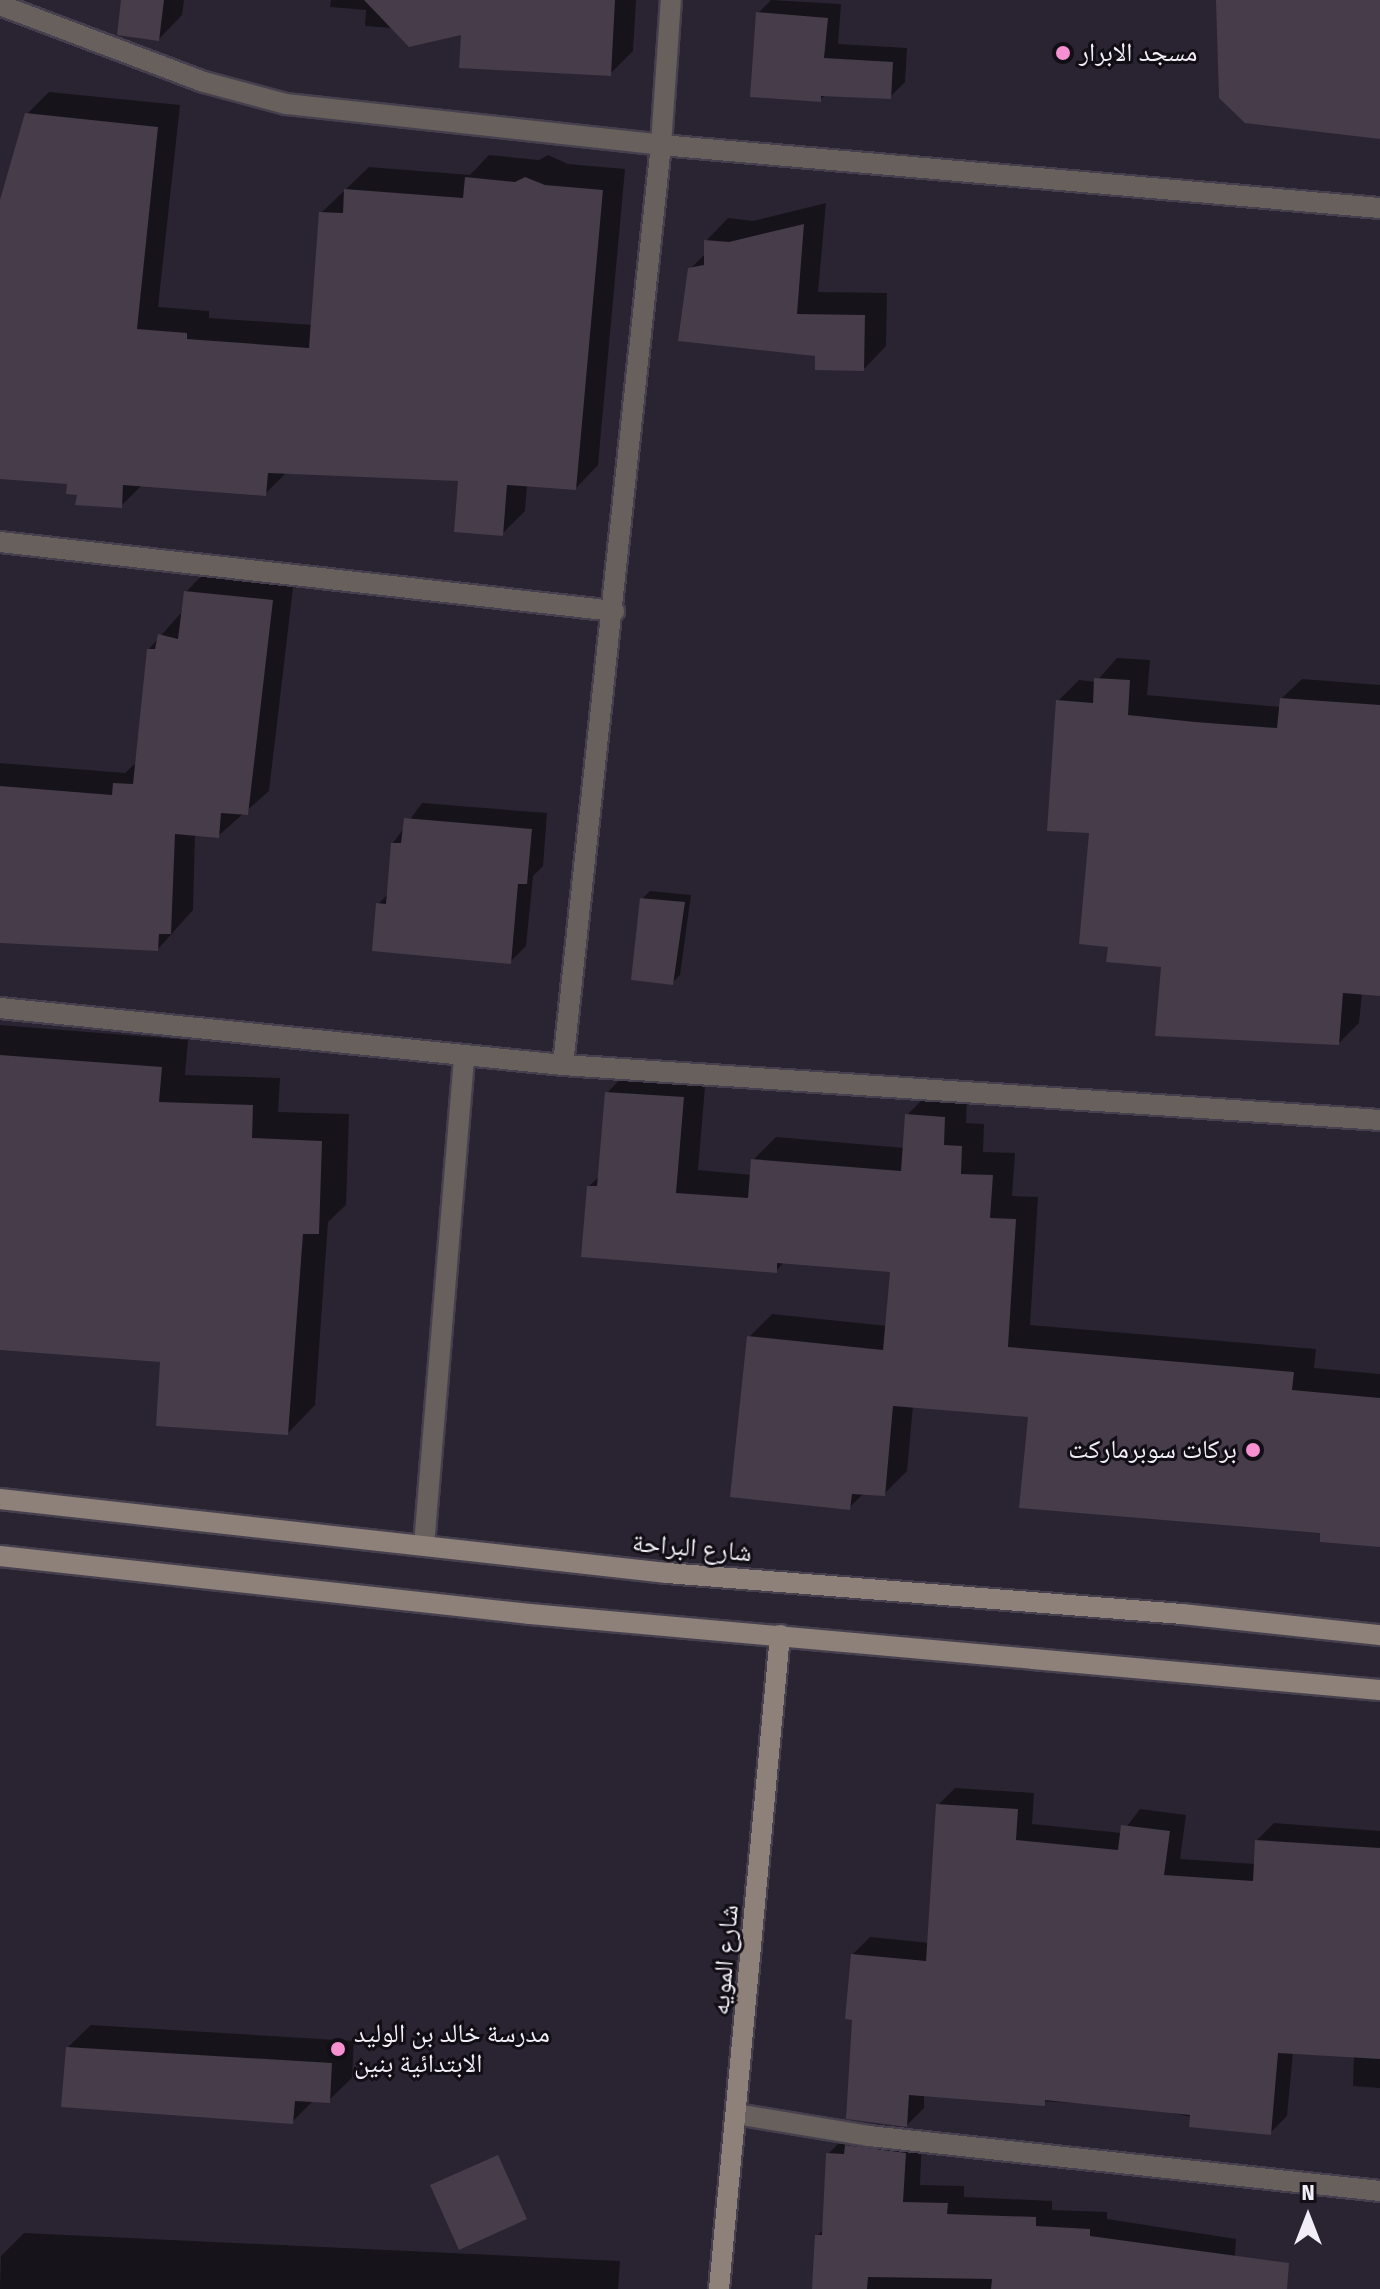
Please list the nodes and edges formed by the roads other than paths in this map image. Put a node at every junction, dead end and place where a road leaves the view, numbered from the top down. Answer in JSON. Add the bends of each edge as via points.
{"nodes":[{"id":1,"x":671,"y":0,"type":"edge"},
{"id":2,"x":0,"y":5,"type":"edge"},
{"id":3,"x":661,"y":145,"type":"junction"},
{"id":4,"x":1380,"y":208,"type":"edge"},
{"id":5,"x":0,"y":542,"type":"edge"},
{"id":6,"x":614,"y":611,"type":"junction"},
{"id":7,"x":0,"y":1008,"type":"edge"},
{"id":8,"x":464,"y":1056,"type":"junction"},
{"id":9,"x":563,"y":1065,"type":"junction"},
{"id":10,"x":1380,"y":1120,"type":"edge"},
{"id":11,"x":0,"y":1499,"type":"edge"},
{"id":12,"x":424,"y":1545,"type":"junction"},
{"id":13,"x":0,"y":1556,"type":"edge"},
{"id":14,"x":780,"y":1635,"type":"junction"},
{"id":15,"x":1380,"y":1635,"type":"edge"},
{"id":16,"x":1380,"y":1690,"type":"edge"},
{"id":17,"x":736,"y":2114,"type":"junction"},
{"id":18,"x":1380,"y":2191,"type":"edge"},
{"id":19,"x":719,"y":2289,"type":"edge"}],
"edges":[{"from":1,"to":3,"type":"street"},
{"from":2,"to":3,"type":"street","via":[[254,98]]},
{"from":3,"to":4,"type":"street"},
{"from":3,"to":6,"type":"street"},
{"from":5,"to":6,"type":"street"},
{"from":6,"to":9,"type":"street"},
{"from":7,"to":8,"type":"street"},
{"from":8,"to":9,"type":"street"},
{"from":8,"to":12,"type":"street"},
{"from":9,"to":10,"type":"street"},
{"from":11,"to":12,"type":"street","name":"شارع البراحة"},
{"from":12,"to":15,"type":"street","name":"شارع البراحة","via":[[667,1573]]},
{"from":13,"to":14,"type":"street"},
{"from":14,"to":16,"type":"street"},
{"from":14,"to":17,"type":"street","name":"شارع المويه"},
{"from":17,"to":18,"type":"street","via":[[869,2136]]},
{"from":17,"to":19,"type":"street","name":"شارع المويه"}]}
